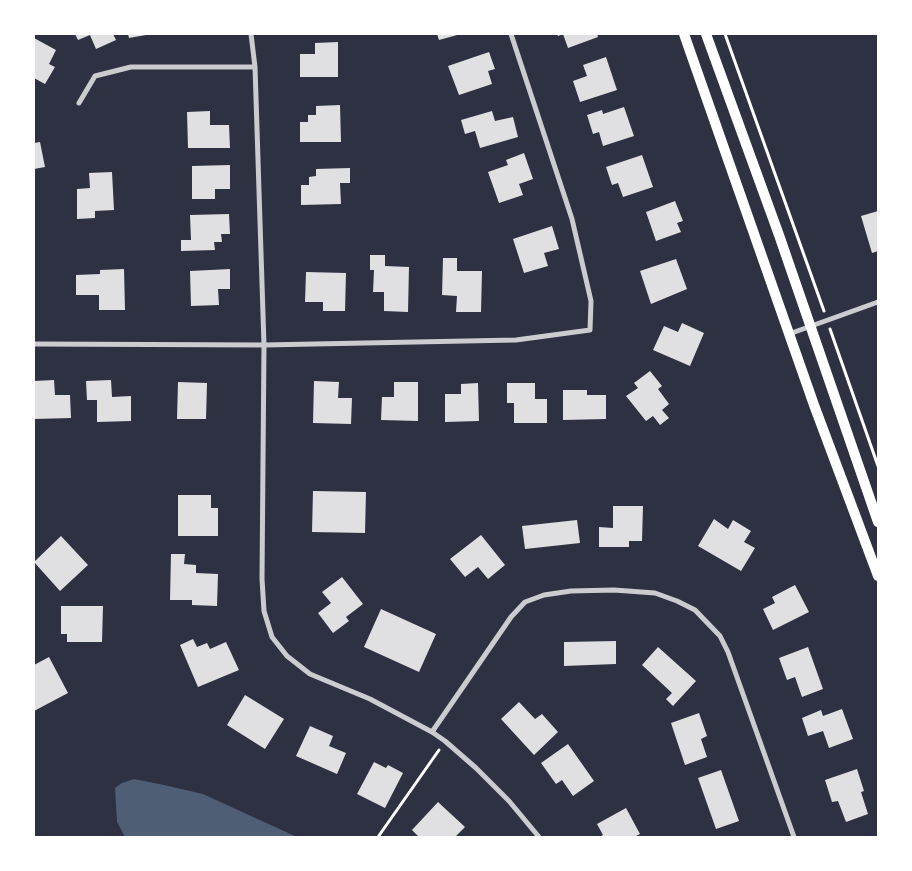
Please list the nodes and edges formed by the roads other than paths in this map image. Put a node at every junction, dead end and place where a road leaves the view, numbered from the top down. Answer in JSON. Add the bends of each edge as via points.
{"nodes":[{"id":1,"x":251,"y":34,"type":"edge"},
{"id":2,"x":511,"y":34,"type":"edge"},
{"id":3,"x":684,"y":34,"type":"edge"},
{"id":4,"x":706,"y":34,"type":"edge"},
{"id":5,"x":255,"y":67,"type":"junction"},
{"id":6,"x":79,"y":103,"type":"dead end"},
{"id":7,"x":878,"y":302,"type":"edge"},
{"id":8,"x":810,"y":326,"type":"junction"},
{"id":9,"x":789,"y":334,"type":"junction"},
{"id":10,"x":34,"y":344,"type":"edge"},
{"id":11,"x":264,"y":346,"type":"junction"},
{"id":12,"x":878,"y":522,"type":"edge"},
{"id":13,"x":878,"y":576,"type":"edge"},
{"id":14,"x":432,"y":732,"type":"junction"},
{"id":15,"x":539,"y":837,"type":"edge"},
{"id":16,"x":794,"y":837,"type":"edge"}],
"edges":[{"from":1,"to":5,"type":"street"},
{"from":2,"to":11,"type":"street","via":[[572,219],[591,301],[590,330],[516,340]]},
{"from":3,"to":9,"type":"main road"},
{"from":4,"to":8,"type":"main road"},
{"from":5,"to":6,"type":"street","via":[[131,67],[95,76]]},
{"from":5,"to":11,"type":"street"},
{"from":7,"to":8,"type":"street"},
{"from":8,"to":9,"type":"street"},
{"from":8,"to":12,"type":"main road"},
{"from":9,"to":13,"type":"main road"},
{"from":10,"to":11,"type":"street"},
{"from":11,"to":14,"type":"street","via":[[262,579],[264,610],[272,638],[286,656],[310,674],[370,699]]},
{"from":14,"to":15,"type":"street","via":[[476,768]]},
{"from":14,"to":16,"type":"street","via":[[511,617],[525,602],[571,591],[655,593],[695,610],[720,636]]}]}
